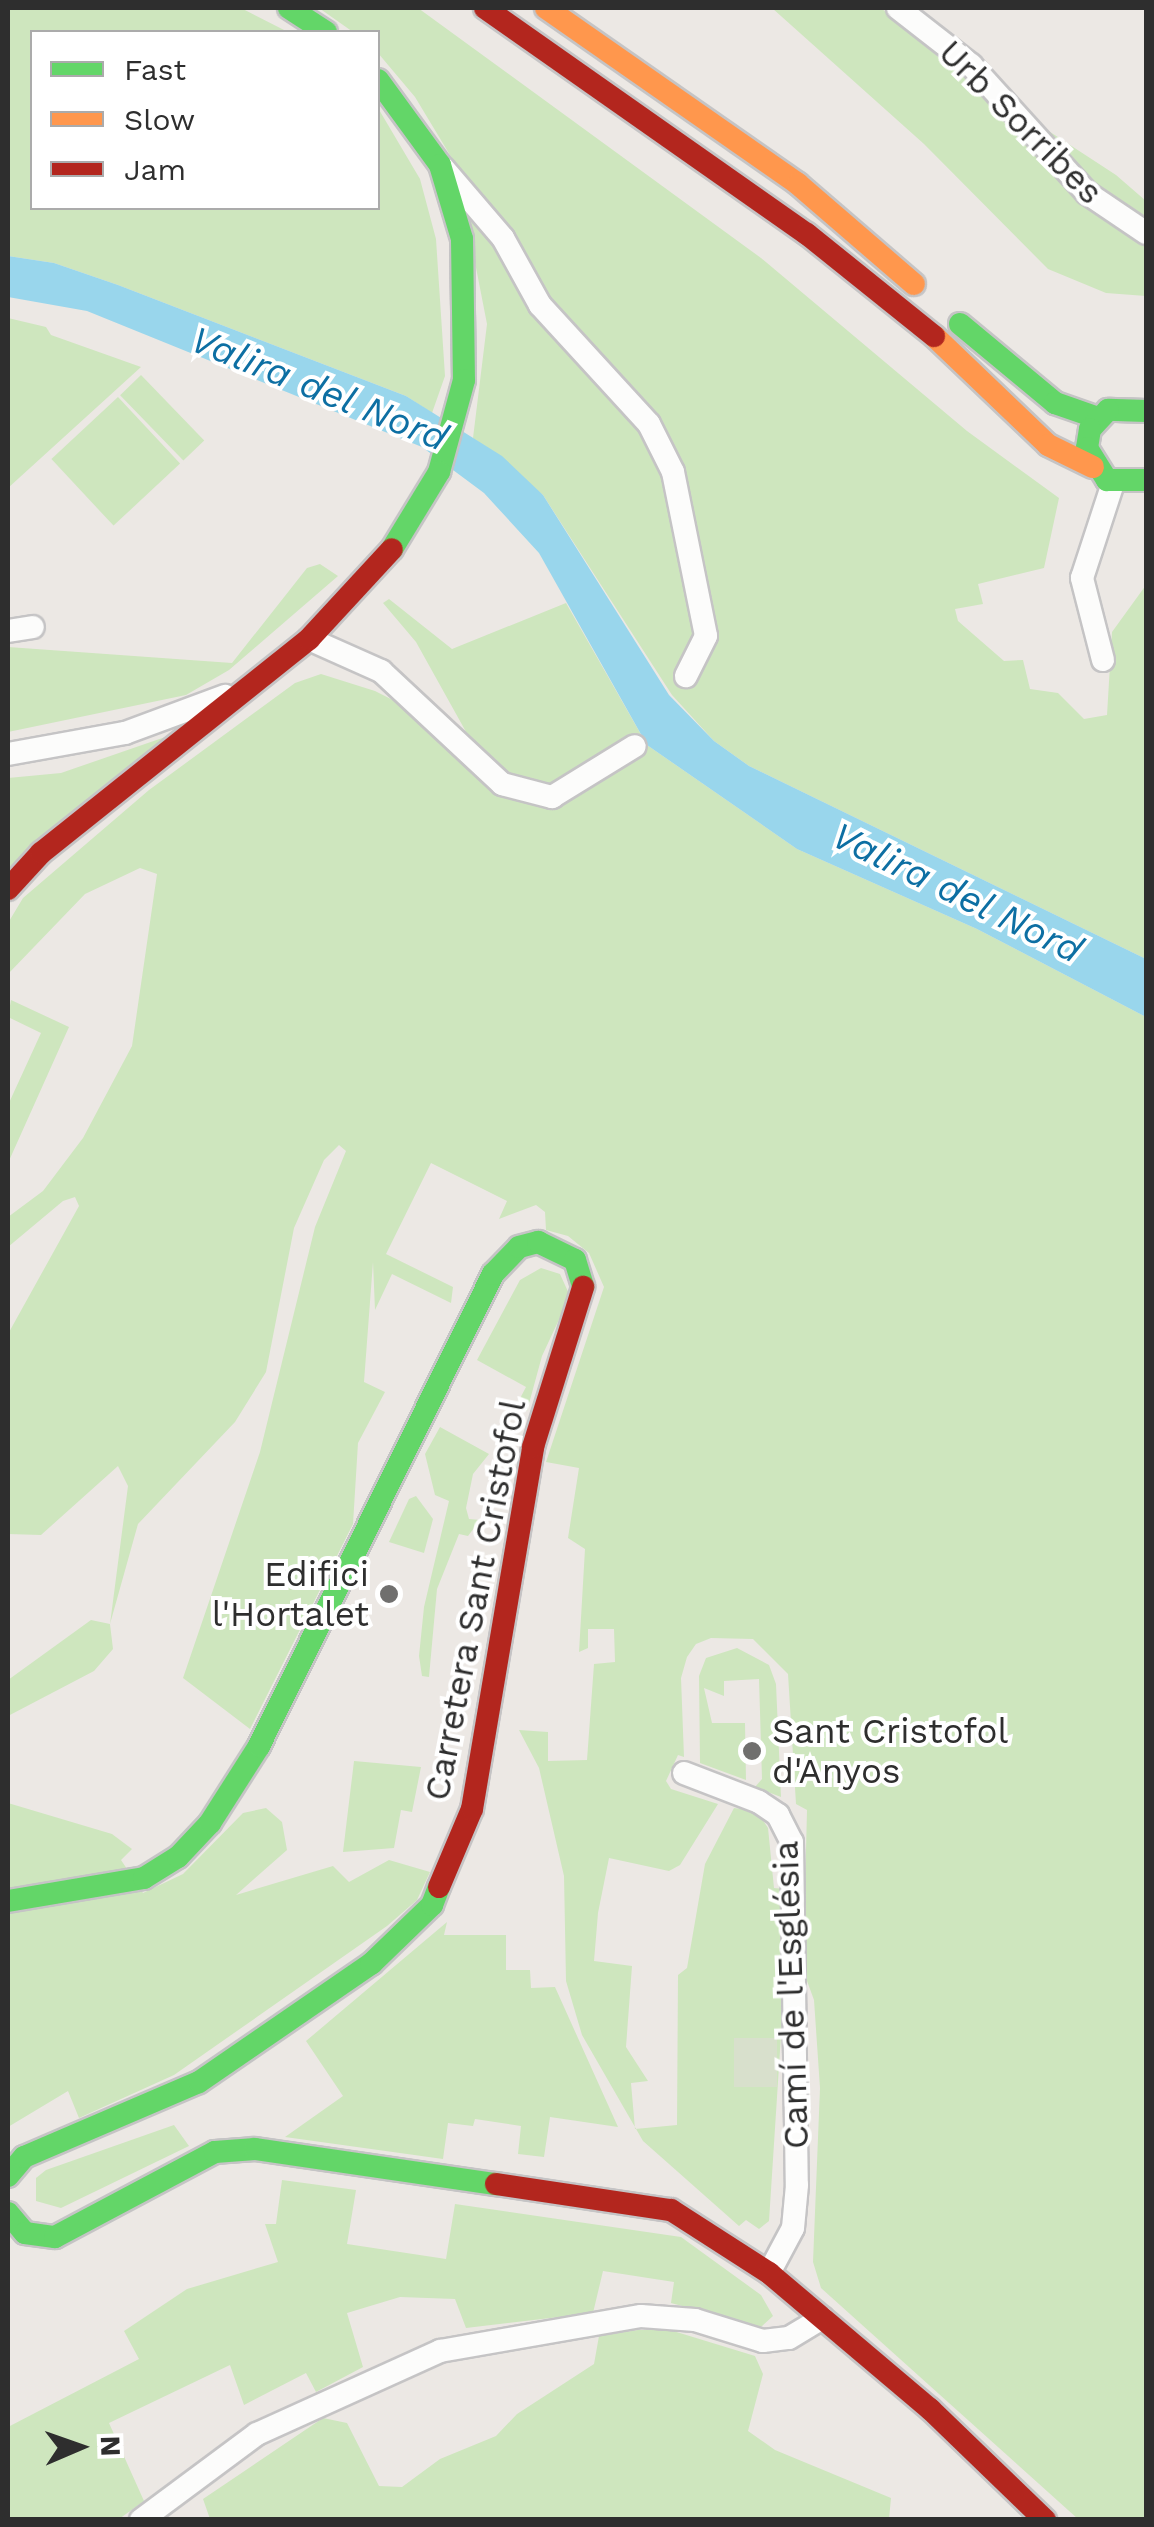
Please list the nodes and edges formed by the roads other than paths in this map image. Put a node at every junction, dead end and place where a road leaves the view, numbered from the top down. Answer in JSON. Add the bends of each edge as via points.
{"nodes":[{"id":1,"x":290,"y":8,"type":"edge"},
{"id":2,"x":485,"y":8,"type":"edge"},
{"id":3,"x":546,"y":8,"type":"edge"},
{"id":4,"x":898,"y":8,"type":"edge"},
{"id":5,"x":323,"y":30,"type":"edge"},
{"id":6,"x":380,"y":83,"type":"edge"},
{"id":7,"x":440,"y":166,"type":"junction"},
{"id":8,"x":1146,"y":233,"type":"edge"},
{"id":9,"x":1146,"y":411,"type":"edge"},
{"id":10,"x":1098,"y":418,"type":"junction"},
{"id":11,"x":1093,"y":467,"type":"junction"},
{"id":12,"x":1146,"y":480,"type":"edge"},
{"id":13,"x":1113,"y":483,"type":"junction"},
{"id":14,"x":33,"y":627,"type":"dead end"},
{"id":15,"x":8,"y":631,"type":"edge"},
{"id":16,"x":309,"y":639,"type":"junction"},
{"id":17,"x":1103,"y":660,"type":"dead end"},
{"id":18,"x":686,"y":676,"type":"dead end"},
{"id":19,"x":254,"y":683,"type":"junction"},
{"id":20,"x":635,"y":746,"type":"dead end"},
{"id":21,"x":8,"y":754,"type":"edge"},
{"id":22,"x":8,"y":889,"type":"edge"},
{"id":23,"x":684,"y":1773,"type":"dead end"},
{"id":24,"x":8,"y":1901,"type":"edge"},
{"id":25,"x":8,"y":2176,"type":"edge"},
{"id":26,"x":8,"y":2213,"type":"edge"},
{"id":27,"x":24,"y":2234,"type":"junction"},
{"id":28,"x":8,"y":2251,"type":"edge"},
{"id":29,"x":769,"y":2273,"type":"junction"},
{"id":30,"x":822,"y":2318,"type":"junction"},
{"id":31,"x":142,"y":2520,"type":"edge"},
{"id":32,"x":1046,"y":2520,"type":"edge"}],
"edges":[{"from":1,"to":5,"type":"main road"},
{"from":2,"to":11,"type":"main road","via":[[807,234],[966,362],[1004,408],[1048,445]]},
{"from":3,"to":10,"type":"main road","via":[[798,184],[1055,404]]},
{"from":4,"to":8,"type":"street","name":"Urb Sorribes","via":[[971,64],[1087,193]]},
{"from":6,"to":7,"type":"main road"},
{"from":7,"to":16,"type":"main road","via":[[462,239],[464,380],[439,472],[383,565]]},
{"from":7,"to":18,"type":"street","via":[[503,238],[540,305],[649,424],[673,472],[706,636]]},
{"from":9,"to":10,"type":"main road","via":[[1121,406]]},
{"from":10,"to":11,"type":"main road","via":[[1087,442]]},
{"from":11,"to":13,"type":"main road"},
{"from":12,"to":13,"type":"main road"},
{"from":13,"to":17,"type":"street","via":[[1082,578]]},
{"from":14,"to":15,"type":"street"},
{"from":16,"to":19,"type":"main road"},
{"from":16,"to":20,"type":"street","via":[[380,671],[502,784],[552,797]]},
{"from":19,"to":21,"type":"street","via":[[125,733]]},
{"from":19,"to":22,"type":"main road","via":[[40,853]]},
{"from":23,"to":29,"type":"street","name":"Camí de l'Església","via":[[760,1802],[778,1815],[792,1842],[797,2185],[793,2228]]},
{"from":24,"to":25,"type":"main road","name":"Carretera Sant Cristofol","via":[[144,1878],[210,1823],[258,1746],[493,1274],[519,1247],[538,1242],[575,1260],[585,1294],[533,1447],[472,1809],[432,1905],[370,1964],[200,2082],[24,2157]]},
{"from":26,"to":27,"type":"main road"},
{"from":27,"to":28,"type":"street"},
{"from":27,"to":29,"type":"main road","via":[[76,2231],[215,2152],[254,2149],[648,2204],[694,2220]]},
{"from":29,"to":30,"type":"main road"},
{"from":30,"to":31,"type":"street","via":[[789,2338],[763,2340],[695,2320],[641,2316],[440,2351],[258,2434]]},
{"from":30,"to":32,"type":"main road"}]}
